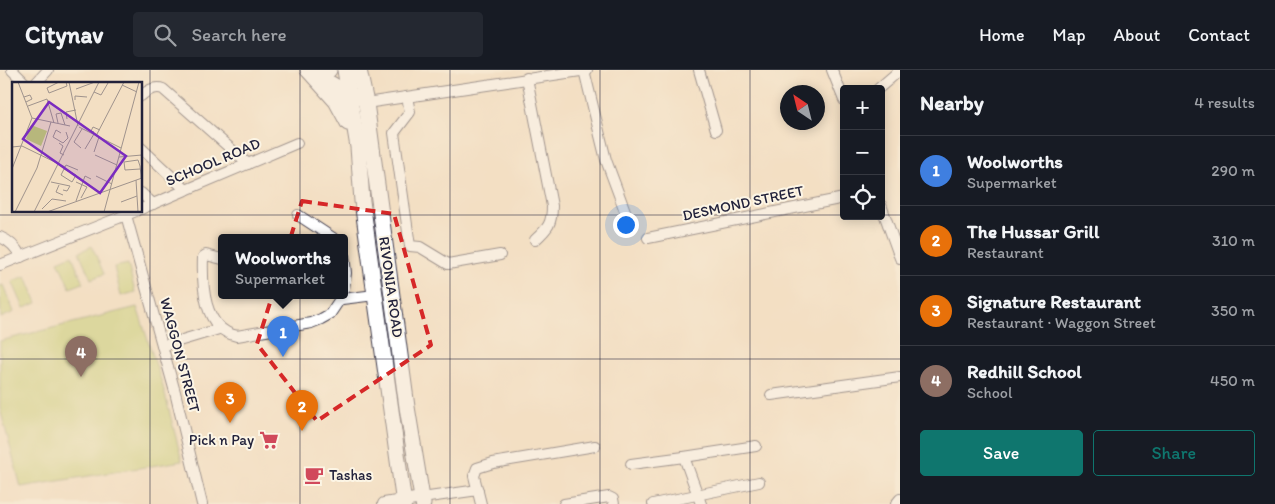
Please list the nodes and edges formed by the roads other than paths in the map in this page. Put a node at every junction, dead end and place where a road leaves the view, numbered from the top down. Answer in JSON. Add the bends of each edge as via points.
{"nodes":[{"id":1,"x":12,"y":70,"type":"edge"},
{"id":2,"x":48,"y":70,"type":"edge"},
{"id":3,"x":309,"y":70,"type":"edge"},
{"id":4,"x":329,"y":70,"type":"edge"},
{"id":5,"x":345,"y":70,"type":"edge"},
{"id":6,"x":359,"y":70,"type":"edge"},
{"id":7,"x":585,"y":70,"type":"edge"},
{"id":8,"x":699,"y":70,"type":"edge"},
{"id":9,"x":832,"y":70,"type":"edge"},
{"id":10,"x":900,"y":70,"type":"edge"},
{"id":11,"x":554,"y":72,"type":"edge"},
{"id":12,"x":527,"y":78,"type":"junction"},
{"id":13,"x":24,"y":82,"type":"edge"},
{"id":14,"x":37,"y":82,"type":"edge"},
{"id":15,"x":883,"y":85,"type":"edge"},
{"id":16,"x":840,"y":90,"type":"edge"},
{"id":17,"x":348,"y":92,"type":"junction"},
{"id":18,"x":142,"y":95,"type":"edge"},
{"id":19,"x":407,"y":97,"type":"junction"},
{"id":20,"x":366,"y":103,"type":"junction"},
{"id":21,"x":716,"y":130,"type":"dead end"},
{"id":22,"x":297,"y":143,"type":"dead end"},
{"id":23,"x":358,"y":147,"type":"junction"},
{"id":24,"x":142,"y":149,"type":"edge"},
{"id":25,"x":248,"y":164,"type":"junction"},
{"id":26,"x":186,"y":190,"type":"junction"},
{"id":27,"x":142,"y":194,"type":"edge"},
{"id":28,"x":840,"y":199,"type":"edge"},
{"id":29,"x":153,"y":204,"type":"junction"},
{"id":30,"x":142,"y":209,"type":"edge"},
{"id":31,"x":131,"y":213,"type":"edge"},
{"id":32,"x":298,"y":215,"type":"dead end"},
{"id":33,"x":885,"y":216,"type":"edge"},
{"id":34,"x":628,"y":219,"type":"dead end"},
{"id":35,"x":327,"y":234,"type":"edge"},
{"id":36,"x":0,"y":236,"type":"edge"},
{"id":37,"x":648,"y":238,"type":"dead end"},
{"id":38,"x":535,"y":240,"type":"dead end"},
{"id":39,"x":500,"y":254,"type":"dead end"},
{"id":40,"x":21,"y":257,"type":"junction"},
{"id":41,"x":900,"y":258,"type":"edge"},
{"id":42,"x":218,"y":259,"type":"edge"},
{"id":43,"x":0,"y":266,"type":"edge"},
{"id":44,"x":348,"y":295,"type":"edge"},
{"id":45,"x":376,"y":295,"type":"junction"},
{"id":46,"x":340,"y":299,"type":"edge"},
{"id":47,"x":220,"y":329,"type":"junction"},
{"id":48,"x":162,"y":346,"type":"junction"},
{"id":49,"x":900,"y":377,"type":"edge"},
{"id":50,"x":771,"y":396,"type":"dead end"},
{"id":51,"x":595,"y":446,"type":"dead end"},
{"id":52,"x":756,"y":446,"type":"dead end"},
{"id":53,"x":684,"y":457,"type":"junction"},
{"id":54,"x":631,"y":464,"type":"dead end"},
{"id":55,"x":759,"y":482,"type":"dead end"},
{"id":56,"x":478,"y":490,"type":"junction"},
{"id":57,"x":696,"y":494,"type":"junction"},
{"id":58,"x":900,"y":499,"type":"edge"},
{"id":59,"x":423,"y":501,"type":"edge"},
{"id":60,"x":404,"y":503,"type":"edge"},
{"id":61,"x":202,"y":504,"type":"edge"},
{"id":62,"x":384,"y":504,"type":"edge"},
{"id":63,"x":481,"y":504,"type":"edge"},
{"id":64,"x":564,"y":504,"type":"edge"},
{"id":65,"x":614,"y":504,"type":"edge"},
{"id":66,"x":653,"y":504,"type":"edge"},
{"id":67,"x":701,"y":504,"type":"edge"},
{"id":68,"x":896,"y":504,"type":"edge"}],
"edges":[{"from":1,"to":13,"type":"street"},
{"from":2,"to":14,"type":"street"},
{"from":3,"to":4,"type":"main road"},
{"from":3,"to":17,"type":"main road"},
{"from":3,"to":23,"type":"main road","via":[[340,106]]},
{"from":5,"to":17,"type":"main road","name":"RIVONIA ROAD"},
{"from":6,"to":20,"type":"main road","name":"RIVONIA ROAD"},
{"from":7,"to":11,"type":"street"},
{"from":7,"to":34,"type":"street","via":[[606,160]]},
{"from":8,"to":21,"type":"street"},
{"from":9,"to":16,"type":"street"},
{"from":10,"to":15,"type":"street"},
{"from":11,"to":12,"type":"street"},
{"from":12,"to":19,"type":"street"},
{"from":12,"to":38,"type":"street","via":[[552,206],[549,227]]},
{"from":17,"to":20,"type":"main road"},
{"from":17,"to":23,"type":"main road","name":"RIVONIA ROAD"},
{"from":18,"to":25,"type":"street","via":[[152,89],[163,89]]},
{"from":19,"to":20,"type":"street"},
{"from":19,"to":39,"type":"street","via":[[410,112],[394,133],[410,246],[420,247],[448,264]]},
{"from":20,"to":59,"type":"main road","name":"RIVONIA ROAD"},
{"from":22,"to":25,"type":"street","name":"SCHOOL ROAD"},
{"from":23,"to":45,"type":"main road","name":"RIVONIA ROAD"},
{"from":24,"to":26,"type":"street"},
{"from":25,"to":26,"type":"street","name":"SCHOOL ROAD"},
{"from":26,"to":29,"type":"street","name":"SCHOOL ROAD"},
{"from":27,"to":29,"type":"street"},
{"from":28,"to":37,"type":"street","name":"DESMOND STREET"},
{"from":29,"to":30,"type":"street","name":"SCHOOL ROAD"},
{"from":31,"to":40,"type":"street"},
{"from":31,"to":48,"type":"street","name":"WAGGON STREET"},
{"from":32,"to":35,"type":"street"},
{"from":33,"to":41,"type":"street"},
{"from":36,"to":40,"type":"street","via":[[11,243]]},
{"from":40,"to":43,"type":"street"},
{"from":42,"to":47,"type":"street","via":[[204,257],[203,272],[206,301]]},
{"from":44,"to":45,"type":"street"},
{"from":45,"to":60,"type":"main road","name":"RIVONIA ROAD"},
{"from":46,"to":47,"type":"street","via":[[330,314],[311,323],[237,336]]},
{"from":47,"to":48,"type":"street"},
{"from":48,"to":61,"type":"street","name":"WAGGON STREET"},
{"from":49,"to":50,"type":"street"},
{"from":51,"to":56,"type":"street","via":[[487,464],[477,468],[474,476]]},
{"from":52,"to":53,"type":"street"},
{"from":53,"to":54,"type":"street"},
{"from":53,"to":57,"type":"street"},
{"from":55,"to":57,"type":"street"},
{"from":56,"to":59,"type":"street"},
{"from":56,"to":63,"type":"street"},
{"from":57,"to":66,"type":"street"},
{"from":57,"to":67,"type":"street"},
{"from":58,"to":68,"type":"street"},
{"from":59,"to":60,"type":"street"},
{"from":60,"to":62,"type":"street"},
{"from":64,"to":65,"type":"street","via":[[607,497],[612,498]]}]}
